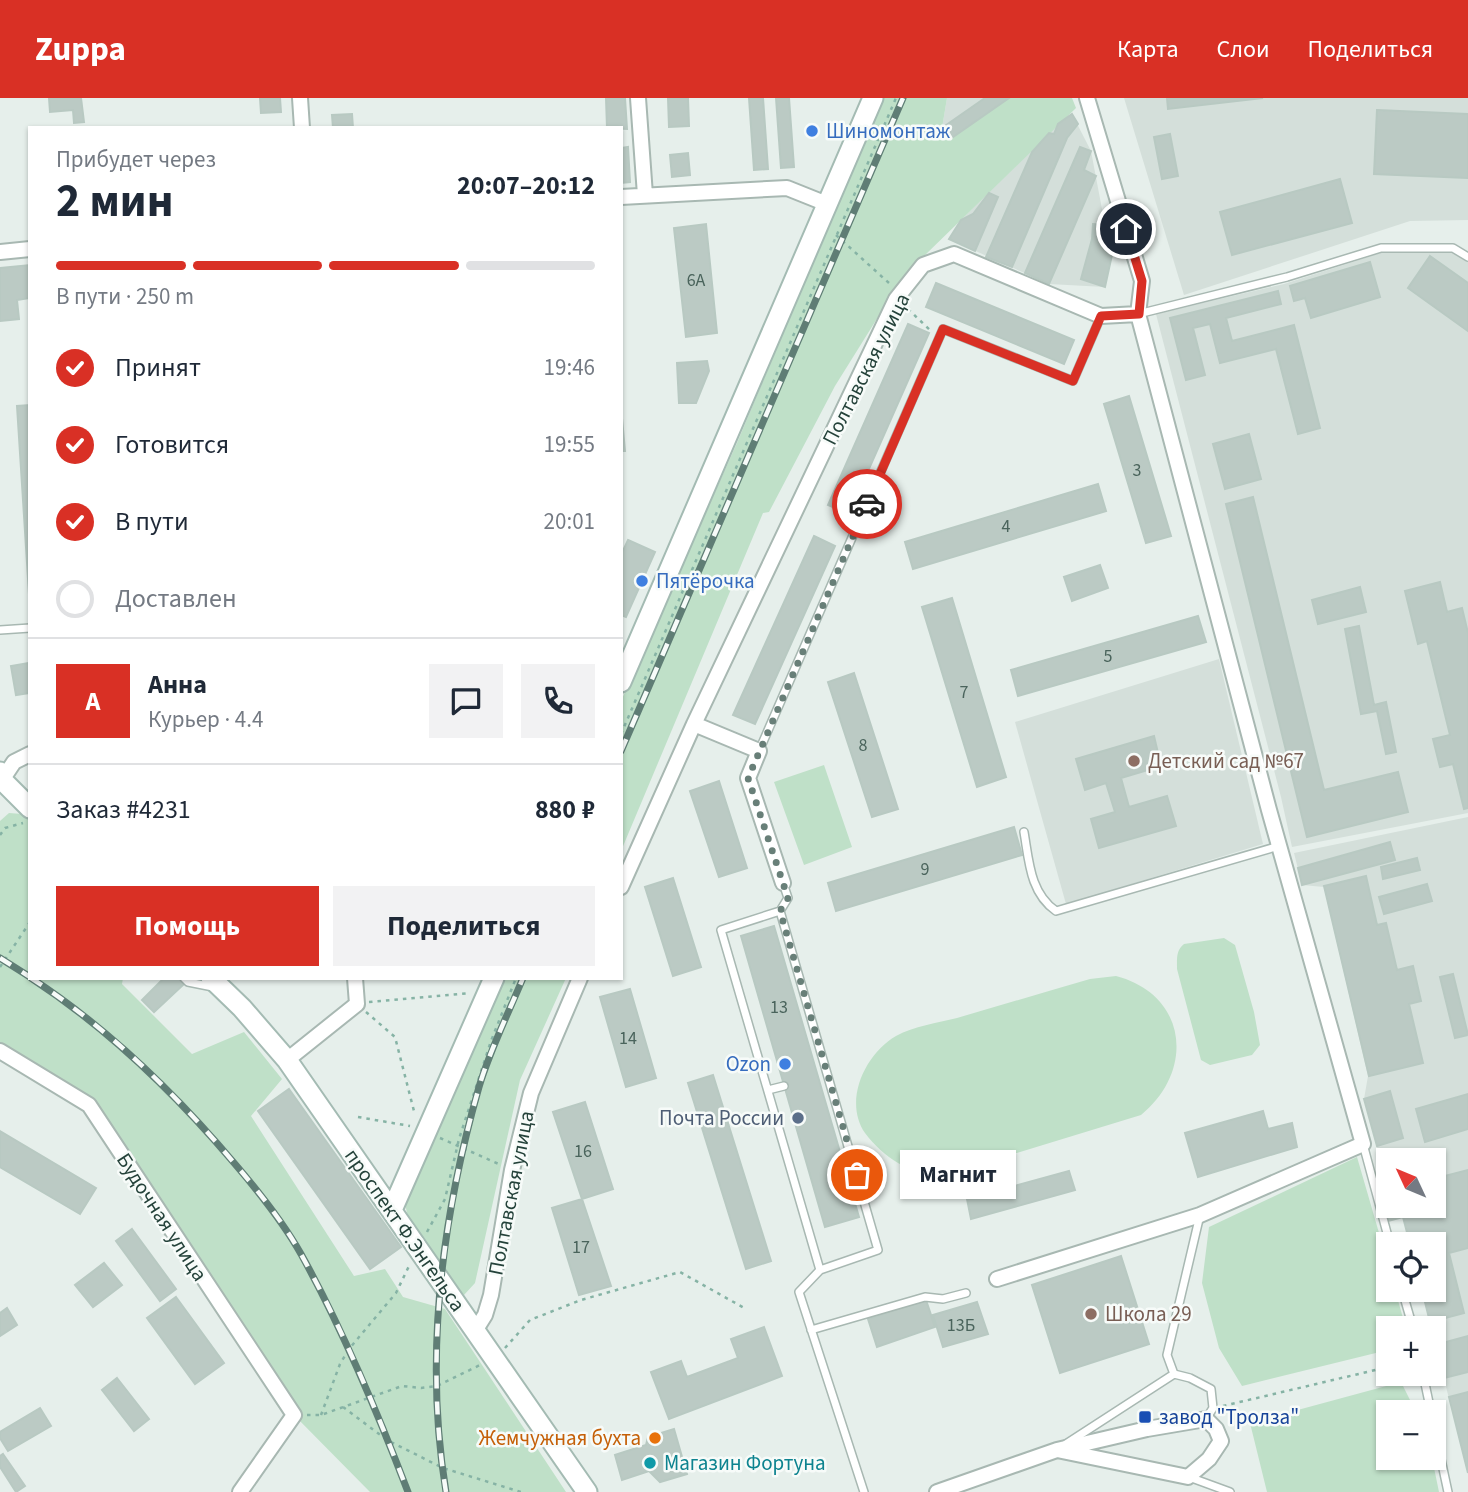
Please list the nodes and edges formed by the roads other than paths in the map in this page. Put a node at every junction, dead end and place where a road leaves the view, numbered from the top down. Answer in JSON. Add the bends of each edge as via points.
{"nodes":[{"id":1,"x":300,"y":98,"type":"edge"},
{"id":2,"x":638,"y":98,"type":"edge"},
{"id":3,"x":873,"y":98,"type":"edge"},
{"id":4,"x":1087,"y":98,"type":"edge"},
{"id":5,"x":302,"y":126,"type":"edge"},
{"id":6,"x":645,"y":195,"type":"junction"},
{"id":7,"x":623,"y":197,"type":"edge"},
{"id":8,"x":824,"y":212,"type":"junction"},
{"id":9,"x":28,"y":249,"type":"edge"},
{"id":10,"x":0,"y":252,"type":"edge"},
{"id":11,"x":1468,"y":257,"type":"edge"},
{"id":12,"x":1139,"y":314,"type":"junction"},
{"id":13,"x":1101,"y":316,"type":"junction"},
{"id":14,"x":28,"y":628,"type":"edge"},
{"id":15,"x":0,"y":630,"type":"edge"},
{"id":16,"x":623,"y":677,"type":"edge"},
{"id":17,"x":694,"y":724,"type":"junction"},
{"id":18,"x":759,"y":751,"type":"junction"},
{"id":19,"x":28,"y":755,"type":"edge"},
{"id":20,"x":1,"y":779,"type":"edge"},
{"id":21,"x":28,"y":806,"type":"edge"},
{"id":22,"x":1024,"y":832,"type":"dead end"},
{"id":23,"x":1279,"y":846,"type":"junction"},
{"id":24,"x":623,"y":883,"type":"edge"},
{"id":25,"x":783,"y":883,"type":"joint"},
{"id":26,"x":780,"y":911,"type":"junction"},
{"id":27,"x":186,"y":980,"type":"edge"},
{"id":28,"x":355,"y":980,"type":"edge"},
{"id":29,"x":579,"y":980,"type":"edge"},
{"id":30,"x":217,"y":984,"type":"edge"},
{"id":31,"x":491,"y":986,"type":"edge"},
{"id":32,"x":0,"y":1051,"type":"edge"},
{"id":33,"x":288,"y":1060,"type":"junction"},
{"id":34,"x":828,"y":1076,"type":"junction"},
{"id":35,"x":818,"y":1078,"type":"dead end"},
{"id":36,"x":784,"y":1086,"type":"dead end"},
{"id":37,"x":768,"y":1090,"type":"junction"},
{"id":38,"x":1363,"y":1144,"type":"junction"},
{"id":39,"x":392,"y":1210,"type":"junction"},
{"id":40,"x":1200,"y":1214,"type":"junction"},
{"id":41,"x":1387,"y":1232,"type":"edge"},
{"id":42,"x":820,"y":1270,"type":"junction"},
{"id":43,"x":998,"y":1279,"type":"dead end"},
{"id":44,"x":966,"y":1293,"type":"dead end"},
{"id":45,"x":811,"y":1329,"type":"junction"},
{"id":46,"x":475,"y":1331,"type":"junction"},
{"id":47,"x":1174,"y":1374,"type":"junction"},
{"id":48,"x":1209,"y":1414,"type":"junction"},
{"id":49,"x":1057,"y":1450,"type":"junction"},
{"id":50,"x":1443,"y":1470,"type":"edge"},
{"id":51,"x":1188,"y":1477,"type":"junction"},
{"id":52,"x":240,"y":1492,"type":"edge"},
{"id":53,"x":587,"y":1492,"type":"edge"},
{"id":54,"x":864,"y":1492,"type":"edge"},
{"id":55,"x":937,"y":1492,"type":"edge"},
{"id":56,"x":1230,"y":1492,"type":"edge"},
{"id":57,"x":1448,"y":1492,"type":"edge"}],
"edges":[{"from":1,"to":5,"type":"street"},
{"from":2,"to":6,"type":"street"},
{"from":3,"to":8,"type":"street"},
{"from":4,"to":12,"type":"street","via":[[1142,281]]},
{"from":6,"to":7,"type":"street"},
{"from":6,"to":8,"type":"street","via":[[787,188]]},
{"from":8,"to":16,"type":"street"},
{"from":9,"to":10,"type":"street"},
{"from":11,"to":12,"type":"lane","via":[[1453,248],[1381,248]]},
{"from":12,"to":13,"type":"street","name":"Полтавская улица"},
{"from":12,"to":23,"type":"street"},
{"from":13,"to":17,"type":"street","name":"Полтавская улица","via":[[954,254],[923,265],[901,294]]},
{"from":13,"to":18,"type":"lane","via":[[1073,381],[943,329]]},
{"from":14,"to":15,"type":"lane"},
{"from":17,"to":18,"type":"street"},
{"from":17,"to":24,"type":"street","name":"Полтавская улица"},
{"from":18,"to":25,"type":"street","via":[[748,778]]},
{"from":19,"to":20,"type":"street","via":[[14,762]]},
{"from":20,"to":21,"type":"street"},
{"from":22,"to":23,"type":"lane","via":[[1037,891],[1056,911]]},
{"from":23,"to":38,"type":"street"},
{"from":25,"to":26,"type":"lane","via":[[788,898]]},
{"from":26,"to":34,"type":"lane"},
{"from":26,"to":37,"type":"lane","via":[[721,930]]},
{"from":27,"to":30,"type":"lane"},
{"from":28,"to":33,"type":"street","via":[[357,1004]]},
{"from":29,"to":46,"type":"street","name":"Полтавская улица","via":[[531,1093],[512,1170],[491,1295]]},
{"from":30,"to":33,"type":"street","name":"проспект Ф.Энгельса"},
{"from":31,"to":39,"type":"street","via":[[423,1130]]},
{"from":32,"to":52,"type":"street","name":"Будочная улица","via":[[89,1105],[294,1415]]},
{"from":33,"to":39,"type":"street","name":"проспект Ф.Энгельса"},
{"from":34,"to":35,"type":"lane"},
{"from":34,"to":42,"type":"lane","via":[[878,1250]]},
{"from":36,"to":37,"type":"lane"},
{"from":37,"to":42,"type":"lane"},
{"from":38,"to":40,"type":"street"},
{"from":38,"to":41,"type":"lane"},
{"from":39,"to":46,"type":"street","name":"проспект Ф.Энгельса"},
{"from":40,"to":43,"type":"street"},
{"from":40,"to":47,"type":"lane","via":[[1167,1355]]},
{"from":42,"to":45,"type":"lane","via":[[799,1292]]},
{"from":44,"to":45,"type":"lane","via":[[943,1299],[925,1297]]},
{"from":45,"to":54,"type":"lane"},
{"from":46,"to":53,"type":"street","name":"проспект Ф.Энгельса"},
{"from":47,"to":48,"type":"lane","via":[[1211,1389]]},
{"from":47,"to":49,"type":"lane"},
{"from":48,"to":49,"type":"street"},
{"from":48,"to":51,"type":"street","via":[[1221,1441]]},
{"from":49,"to":51,"type":"street"},
{"from":49,"to":55,"type":"street"},
{"from":50,"to":57,"type":"lane"},
{"from":51,"to":56,"type":"lane"}]}
